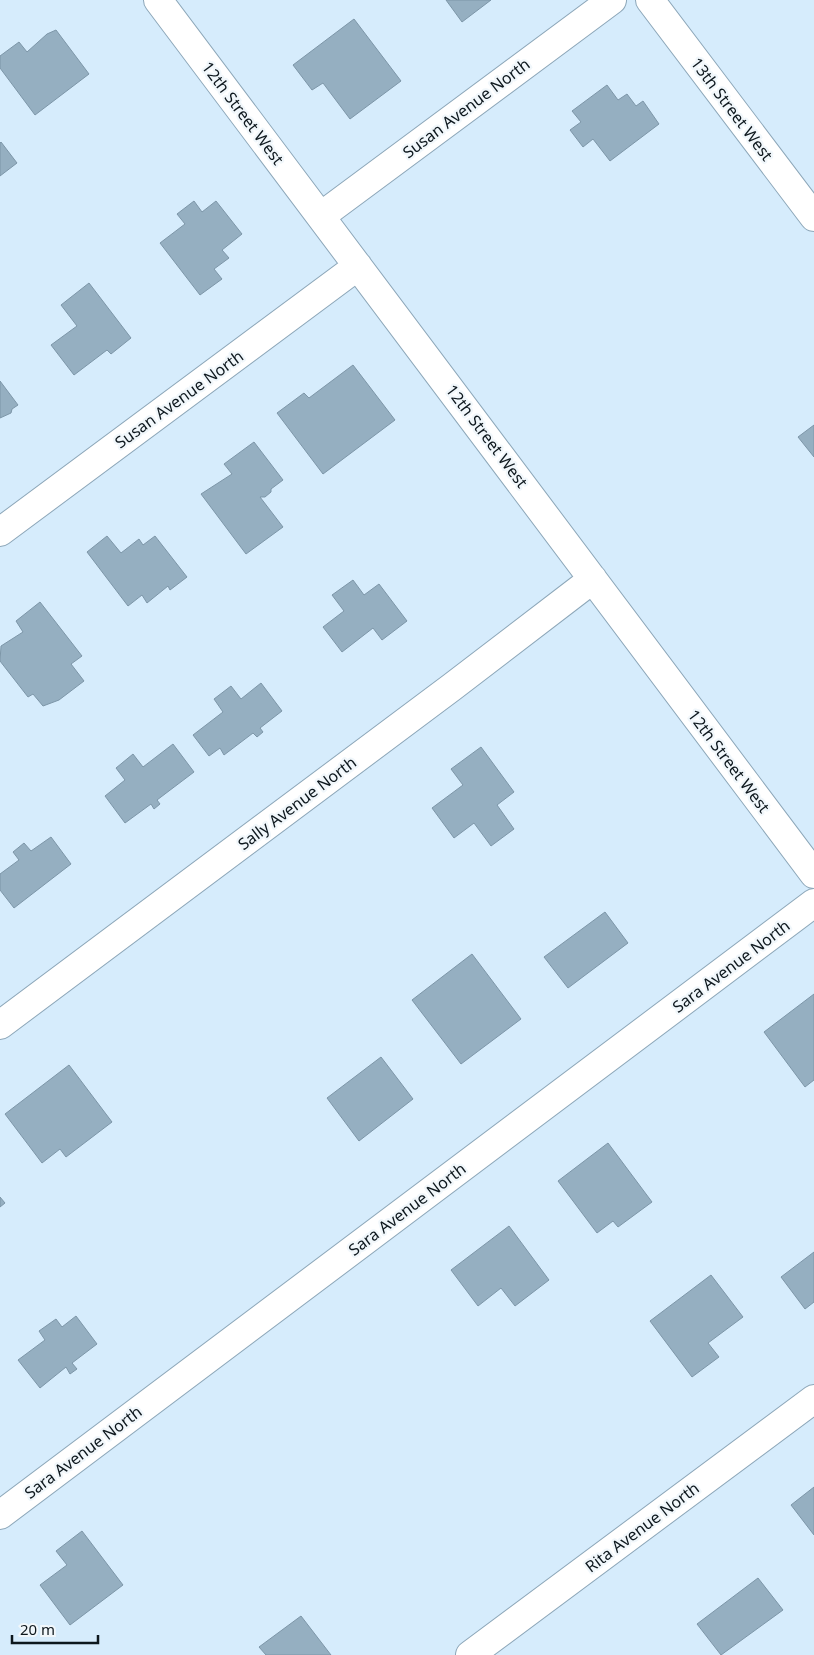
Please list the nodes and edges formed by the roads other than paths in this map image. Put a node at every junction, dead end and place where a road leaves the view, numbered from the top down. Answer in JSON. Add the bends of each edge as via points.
{"nodes":[{"id":1,"x":158,"y":0,"type":"edge"},
{"id":2,"x":612,"y":0,"type":"edge"},
{"id":3,"x":650,"y":0,"type":"edge"},
{"id":4,"x":320,"y":216,"type":"junction"},
{"id":5,"x":814,"y":217,"type":"edge"},
{"id":6,"x":358,"y":266,"type":"junction"},
{"id":7,"x":0,"y":532,"type":"edge"},
{"id":8,"x":593,"y":579,"type":"junction"},
{"id":9,"x":814,"y":874,"type":"edge"},
{"id":10,"x":814,"y":903,"type":"edge"},
{"id":11,"x":0,"y":1025,"type":"edge"},
{"id":12,"x":814,"y":1399,"type":"edge"},
{"id":13,"x":0,"y":1515,"type":"edge"},
{"id":14,"x":470,"y":1655,"type":"edge"}],
"edges":[{"from":1,"to":4,"type":"street","name":"12th Street West"},
{"from":2,"to":4,"type":"street","name":"Susan Avenue North"},
{"from":3,"to":5,"type":"street","name":"13th Street West"},
{"from":4,"to":6,"type":"street","name":"12th Street West"},
{"from":6,"to":7,"type":"street","name":"Susan Avenue North"},
{"from":6,"to":8,"type":"street","name":"12th Street West"},
{"from":8,"to":9,"type":"street","name":"12th Street West"},
{"from":8,"to":11,"type":"street","name":"Sally Avenue North"},
{"from":10,"to":13,"type":"street","name":"Sara Avenue North"},
{"from":12,"to":14,"type":"street","name":"Rita Avenue North"}]}
